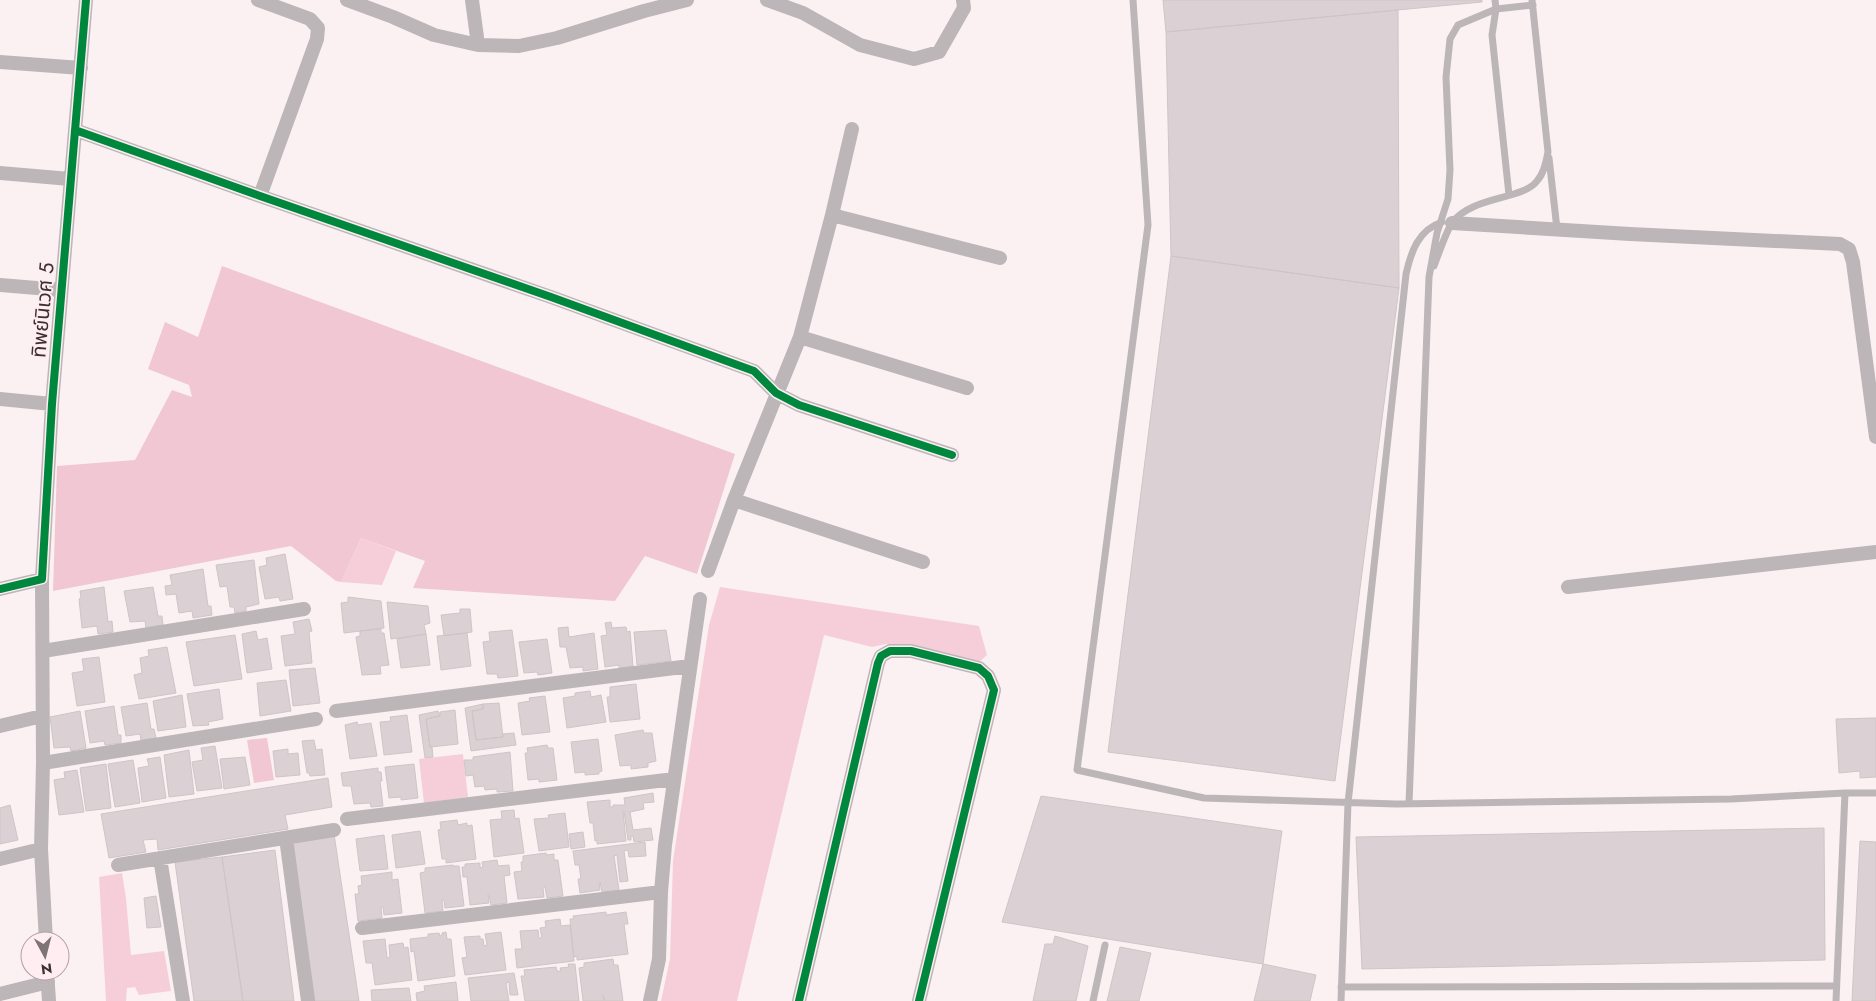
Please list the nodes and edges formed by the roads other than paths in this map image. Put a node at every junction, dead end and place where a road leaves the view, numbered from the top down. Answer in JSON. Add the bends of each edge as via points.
{"nodes":[{"id":1,"x":86,"y":0,"type":"edge"},
{"id":2,"x":258,"y":0,"type":"edge"},
{"id":3,"x":347,"y":0,"type":"edge"},
{"id":4,"x":472,"y":0,"type":"edge"},
{"id":5,"x":687,"y":0,"type":"edge"},
{"id":6,"x":768,"y":0,"type":"edge"},
{"id":7,"x":962,"y":0,"type":"edge"},
{"id":8,"x":1133,"y":0,"type":"edge"},
{"id":9,"x":1495,"y":0,"type":"edge"},
{"id":10,"x":363,"y":3,"type":"edge"},
{"id":11,"x":782,"y":3,"type":"edge"},
{"id":12,"x":1533,"y":3,"type":"edge"},
{"id":13,"x":643,"y":5,"type":"edge"},
{"id":14,"x":1496,"y":9,"type":"junction"},
{"id":15,"x":478,"y":45,"type":"junction"},
{"id":16,"x":0,"y":62,"type":"edge"},
{"id":17,"x":80,"y":68,"type":"junction"},
{"id":18,"x":852,"y":129,"type":"dead end"},
{"id":19,"x":75,"y":130,"type":"junction"},
{"id":20,"x":1548,"y":152,"type":"junction"},
{"id":21,"x":0,"y":173,"type":"edge"},
{"id":22,"x":70,"y":179,"type":"junction"},
{"id":23,"x":1508,"y":195,"type":"junction"},
{"id":24,"x":260,"y":196,"type":"junction"},
{"id":25,"x":832,"y":215,"type":"junction"},
{"id":26,"x":1446,"y":223,"type":"junction"},
{"id":27,"x":1557,"y":229,"type":"junction"},
{"id":28,"x":1000,"y":258,"type":"dead end"},
{"id":29,"x":1429,"y":277,"type":"junction"},
{"id":30,"x":0,"y":285,"type":"edge"},
{"id":31,"x":61,"y":290,"type":"junction"},
{"id":32,"x":800,"y":337,"type":"junction"},
{"id":33,"x":967,"y":388,"type":"dead end"},
{"id":34,"x":776,"y":393,"type":"junction"},
{"id":35,"x":0,"y":399,"type":"edge"},
{"id":36,"x":52,"y":404,"type":"junction"},
{"id":37,"x":1876,"y":437,"type":"edge"},
{"id":38,"x":952,"y":455,"type":"dead end"},
{"id":39,"x":734,"y":500,"type":"junction"},
{"id":40,"x":1876,"y":552,"type":"edge"},
{"id":41,"x":923,"y":562,"type":"dead end"},
{"id":42,"x":708,"y":571,"type":"dead end"},
{"id":43,"x":42,"y":579,"type":"junction"},
{"id":44,"x":1568,"y":587,"type":"dead end"},
{"id":45,"x":0,"y":589,"type":"edge"},
{"id":46,"x":700,"y":599,"type":"dead end"},
{"id":47,"x":304,"y":609,"type":"dead end"},
{"id":48,"x":43,"y":651,"type":"junction"},
{"id":49,"x":690,"y":666,"type":"junction"},
{"id":50,"x":336,"y":711,"type":"dead end"},
{"id":51,"x":42,"y":716,"type":"junction"},
{"id":52,"x":316,"y":719,"type":"dead end"},
{"id":53,"x":0,"y":726,"type":"edge"},
{"id":54,"x":43,"y":763,"type":"junction"},
{"id":55,"x":674,"y":779,"type":"junction"},
{"id":56,"x":1845,"y":793,"type":"junction"},
{"id":57,"x":1876,"y":793,"type":"edge"},
{"id":58,"x":1348,"y":803,"type":"junction"},
{"id":59,"x":1409,"y":804,"type":"junction"},
{"id":60,"x":347,"y":819,"type":"dead end"},
{"id":61,"x":334,"y":830,"type":"dead end"},
{"id":62,"x":286,"y":838,"type":"junction"},
{"id":63,"x":41,"y":849,"type":"junction"},
{"id":64,"x":160,"y":858,"type":"junction"},
{"id":65,"x":0,"y":859,"type":"edge"},
{"id":66,"x":118,"y":865,"type":"dead end"},
{"id":67,"x":660,"y":892,"type":"junction"},
{"id":68,"x":362,"y":928,"type":"dead end"},
{"id":69,"x":45,"y":931,"type":"edge"},
{"id":70,"x":1105,"y":945,"type":"dead end"},
{"id":71,"x":34,"y":981,"type":"edge"},
{"id":72,"x":47,"y":981,"type":"edge"},
{"id":73,"x":1836,"y":986,"type":"junction"},
{"id":74,"x":1341,"y":987,"type":"junction"},
{"id":75,"x":0,"y":994,"type":"edge"},
{"id":76,"x":48,"y":1001,"type":"edge"},
{"id":77,"x":183,"y":1001,"type":"edge"},
{"id":78,"x":308,"y":1001,"type":"edge"},
{"id":79,"x":650,"y":1001,"type":"edge"},
{"id":80,"x":799,"y":1001,"type":"edge"},
{"id":81,"x":919,"y":1001,"type":"edge"},
{"id":82,"x":1093,"y":1001,"type":"edge"},
{"id":83,"x":1341,"y":1001,"type":"edge"},
{"id":84,"x":1836,"y":1001,"type":"edge"}],
"edges":[{"from":1,"to":17,"type":"street","name":"ทิพย์นิเวศ 5"},
{"from":2,"to":24,"type":"street","via":[[310,19],[318,28],[317,39]]},
{"from":3,"to":10,"type":"street"},
{"from":4,"to":15,"type":"street"},
{"from":5,"to":13,"type":"street"},
{"from":6,"to":11,"type":"street"},
{"from":7,"to":11,"type":"street","via":[[964,8],[939,52],[914,59],[860,45]]},
{"from":8,"to":58,"type":"lane","via":[[1148,225],[1077,770],[1204,798]]},
{"from":9,"to":14,"type":"lane"},
{"from":10,"to":15,"type":"street","via":[[434,34]]},
{"from":12,"to":14,"type":"lane"},
{"from":12,"to":20,"type":"lane"},
{"from":13,"to":15,"type":"street","via":[[566,35],[519,46]]},
{"from":14,"to":23,"type":"lane","via":[[1492,35]]},
{"from":14,"to":26,"type":"lane","via":[[1458,25],[1450,39],[1446,77],[1450,170]]},
{"from":16,"to":17,"type":"street"},
{"from":17,"to":19,"type":"street","name":"ทิพย์นิเวศ 5"},
{"from":18,"to":25,"type":"street"},
{"from":19,"to":22,"type":"street","name":"ทิพย์นิเวศ 5"},
{"from":19,"to":24,"type":"street"},
{"from":20,"to":23,"type":"lane","via":[[1537,183]]},
{"from":20,"to":27,"type":"lane"},
{"from":21,"to":22,"type":"street"},
{"from":22,"to":31,"type":"street","name":"ทิพย์นิเวศ 5"},
{"from":23,"to":26,"type":"lane","via":[[1486,201]]},
{"from":24,"to":34,"type":"street","via":[[551,296],[754,371]]},
{"from":25,"to":28,"type":"street"},
{"from":25,"to":32,"type":"street"},
{"from":26,"to":27,"type":"street"},
{"from":26,"to":29,"type":"lane"},
{"from":26,"to":29,"type":"lane","via":[[1437,232]]},
{"from":26,"to":58,"type":"lane","via":[[1426,229],[1411,253],[1406,274]]},
{"from":27,"to":37,"type":"street","via":[[1840,244],[1848,249],[1853,262]]},
{"from":29,"to":59,"type":"lane"},
{"from":30,"to":31,"type":"street"},
{"from":31,"to":36,"type":"street","name":"ทิพย์นิเวศ 5"},
{"from":32,"to":33,"type":"street"},
{"from":32,"to":34,"type":"street"},
{"from":34,"to":38,"type":"street","via":[[799,405]]},
{"from":34,"to":39,"type":"street"},
{"from":35,"to":36,"type":"street"},
{"from":36,"to":43,"type":"street","name":"ทิพย์นิเวศ 5"},
{"from":39,"to":41,"type":"street"},
{"from":39,"to":42,"type":"street"},
{"from":40,"to":44,"type":"street"},
{"from":43,"to":45,"type":"street"},
{"from":43,"to":48,"type":"street","name":"ทิพย์นิเวศ 5"},
{"from":46,"to":49,"type":"street"},
{"from":47,"to":48,"type":"street"},
{"from":48,"to":51,"type":"street","name":"ทิพย์นิเวศ 5"},
{"from":49,"to":50,"type":"street"},
{"from":49,"to":55,"type":"street"},
{"from":51,"to":53,"type":"street"},
{"from":51,"to":54,"type":"street","name":"ทิพย์นิเวศ 5"},
{"from":52,"to":54,"type":"street"},
{"from":54,"to":63,"type":"street","name":"ทิพย์นิเวศ 5"},
{"from":55,"to":60,"type":"street"},
{"from":55,"to":67,"type":"street"},
{"from":56,"to":57,"type":"lane"},
{"from":56,"to":59,"type":"lane","via":[[1731,799]]},
{"from":56,"to":73,"type":"lane"},
{"from":58,"to":59,"type":"lane"},
{"from":58,"to":74,"type":"lane"},
{"from":61,"to":62,"type":"street"},
{"from":62,"to":64,"type":"street"},
{"from":62,"to":78,"type":"street"},
{"from":63,"to":65,"type":"street"},
{"from":63,"to":69,"type":"street","name":"ทิพย์นิเวศ 5"},
{"from":64,"to":66,"type":"street"},
{"from":64,"to":77,"type":"street"},
{"from":67,"to":68,"type":"street"},
{"from":67,"to":79,"type":"street","via":[[658,959]]},
{"from":70,"to":82,"type":"lane"},
{"from":71,"to":75,"type":"street"},
{"from":72,"to":76,"type":"street"},
{"from":73,"to":74,"type":"lane"},
{"from":73,"to":84,"type":"lane"},
{"from":74,"to":83,"type":"lane"},
{"from":80,"to":81,"type":"street","via":[[878,663],[881,656],[890,651],[911,651],[979,668],[988,676],[994,690]]}]}
